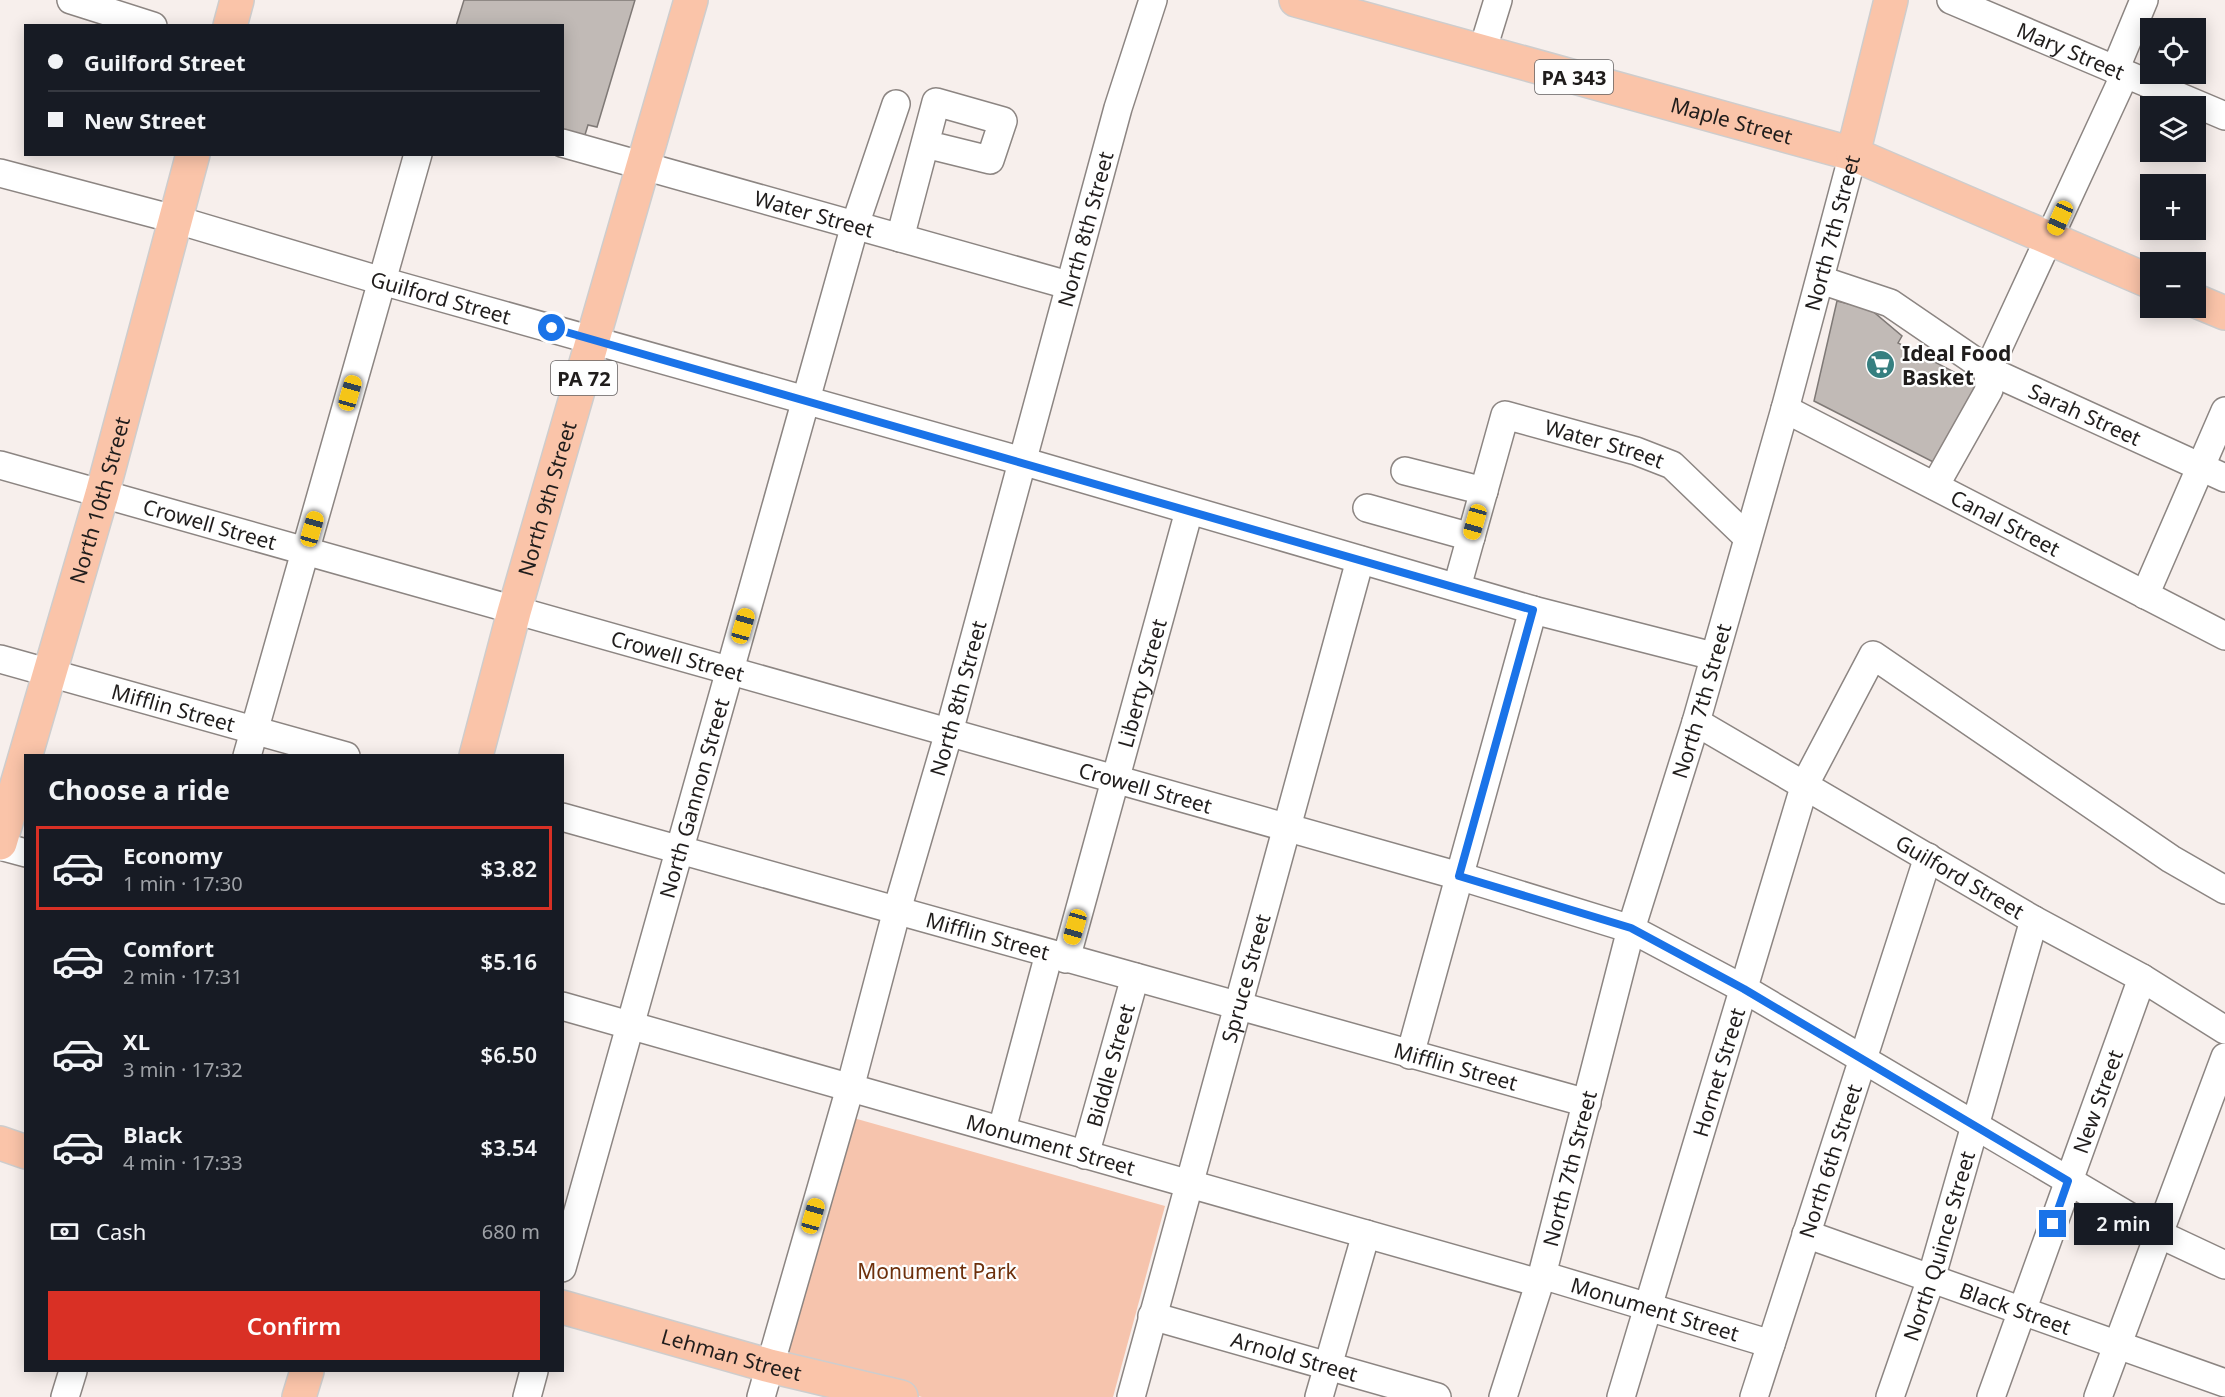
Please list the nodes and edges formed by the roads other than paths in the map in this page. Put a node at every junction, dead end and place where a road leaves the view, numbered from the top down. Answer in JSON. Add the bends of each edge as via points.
{"nodes":[{"id":1,"x":71,"y":0,"type":"edge"},
{"id":2,"x":237,"y":0,"type":"edge"},
{"id":3,"x":691,"y":0,"type":"edge"},
{"id":4,"x":1154,"y":0,"type":"edge"},
{"id":5,"x":1296,"y":0,"type":"edge"},
{"id":6,"x":1498,"y":0,"type":"edge"},
{"id":7,"x":1891,"y":0,"type":"edge"},
{"id":8,"x":1951,"y":0,"type":"edge"},
{"id":9,"x":2145,"y":0,"type":"edge"},
{"id":10,"x":147,"y":24,"type":"edge"},
{"id":11,"x":231,"y":24,"type":"edge"},
{"id":12,"x":1482,"y":52,"type":"junction"},
{"id":13,"x":2120,"y":72,"type":"junction"},
{"id":14,"x":896,"y":104,"type":"dead end"},
{"id":15,"x":2225,"y":116,"type":"edge"},
{"id":16,"x":564,"y":144,"type":"edge"},
{"id":17,"x":925,"y":144,"type":"dead end"},
{"id":18,"x":1853,"y":154,"type":"junction"},
{"id":19,"x":192,"y":156,"type":"edge"},
{"id":20,"x":417,"y":156,"type":"edge"},
{"id":21,"x":645,"y":166,"type":"junction"},
{"id":22,"x":0,"y":173,"type":"edge"},
{"id":23,"x":174,"y":219,"type":"junction"},
{"id":24,"x":855,"y":225,"type":"junction"},
{"id":25,"x":900,"y":238,"type":"junction"},
{"id":26,"x":2051,"y":239,"type":"junction"},
{"id":27,"x":2140,"y":277,"type":"edge"},
{"id":28,"x":1821,"y":280,"type":"junction"},
{"id":29,"x":382,"y":281,"type":"junction"},
{"id":30,"x":1068,"y":285,"type":"junction"},
{"id":31,"x":2206,"y":305,"type":"edge"},
{"id":32,"x":2225,"y":313,"type":"edge"},
{"id":33,"x":595,"y":340,"type":"junction"},
{"id":34,"x":1988,"y":370,"type":"junction"},
{"id":35,"x":806,"y":400,"type":"junction"},
{"id":36,"x":1785,"y":409,"type":"junction"},
{"id":37,"x":2225,"y":411,"type":"edge"},
{"id":38,"x":1022,"y":461,"type":"junction"},
{"id":39,"x":0,"y":465,"type":"edge"},
{"id":40,"x":1405,"y":471,"type":"dead end"},
{"id":41,"x":2213,"y":472,"type":"edge"},
{"id":42,"x":1935,"y":486,"type":"junction"},
{"id":43,"x":1484,"y":491,"type":"junction"},
{"id":44,"x":102,"y":494,"type":"junction"},
{"id":45,"x":1367,"y":508,"type":"dead end"},
{"id":46,"x":1189,"y":511,"type":"junction"},
{"id":47,"x":1471,"y":537,"type":"junction"},
{"id":48,"x":1747,"y":537,"type":"junction"},
{"id":49,"x":305,"y":551,"type":"junction"},
{"id":50,"x":1360,"y":560,"type":"junction"},
{"id":51,"x":1456,"y":587,"type":"junction"},
{"id":52,"x":2145,"y":595,"type":"junction"},
{"id":53,"x":1533,"y":610,"type":"junction"},
{"id":54,"x":514,"y":612,"type":"junction"},
{"id":55,"x":2225,"y":636,"type":"edge"},
{"id":56,"x":1713,"y":656,"type":"junction"},
{"id":57,"x":0,"y":659,"type":"edge"},
{"id":58,"x":730,"y":671,"type":"junction"},
{"id":59,"x":49,"y":673,"type":"junction"},
{"id":60,"x":1696,"y":722,"type":"junction"},
{"id":61,"x":949,"y":732,"type":"junction"},
{"id":62,"x":251,"y":743,"type":"edge"},
{"id":63,"x":26,"y":754,"type":"edge"},
{"id":64,"x":331,"y":754,"type":"edge"},
{"id":65,"x":477,"y":754,"type":"edge"},
{"id":66,"x":24,"y":761,"type":"edge"},
{"id":67,"x":1115,"y":780,"type":"junction"},
{"id":68,"x":1805,"y":784,"type":"junction"},
{"id":69,"x":564,"y":818,"type":"edge"},
{"id":70,"x":1287,"y":828,"type":"junction"},
{"id":71,"x":0,"y":845,"type":"edge"},
{"id":72,"x":680,"y":849,"type":"junction"},
{"id":73,"x":24,"y":852,"type":"edge"},
{"id":74,"x":1928,"y":857,"type":"junction"},
{"id":75,"x":1459,"y":876,"type":"junction"},
{"id":76,"x":2225,"y":890,"type":"edge"},
{"id":77,"x":897,"y":910,"type":"junction"},
{"id":78,"x":2034,"y":920,"type":"junction"},
{"id":79,"x":1631,"y":928,"type":"junction"},
{"id":80,"x":1058,"y":957,"type":"junction"},
{"id":81,"x":1135,"y":976,"type":"junction"},
{"id":82,"x":2142,"y":978,"type":"junction"},
{"id":83,"x":1744,"y":989,"type":"junction"},
{"id":84,"x":1238,"y":1005,"type":"junction"},
{"id":85,"x":564,"y":1007,"type":"edge"},
{"id":86,"x":630,"y":1026,"type":"junction"},
{"id":87,"x":2225,"y":1030,"type":"edge"},
{"id":88,"x":1410,"y":1055,"type":"junction"},
{"id":89,"x":2225,"y":1057,"type":"edge"},
{"id":90,"x":1861,"y":1059,"type":"junction"},
{"id":91,"x":850,"y":1088,"type":"junction"},
{"id":92,"x":1587,"y":1103,"type":"junction"},
{"id":93,"x":1975,"y":1125,"type":"junction"},
{"id":94,"x":1002,"y":1129,"type":"junction"},
{"id":95,"x":0,"y":1143,"type":"edge"},
{"id":96,"x":24,"y":1151,"type":"edge"},
{"id":97,"x":1085,"y":1155,"type":"junction"},
{"id":98,"x":2068,"y":1181,"type":"junction"},
{"id":99,"x":1189,"y":1184,"type":"junction"},
{"id":100,"x":1366,"y":1234,"type":"junction"},
{"id":101,"x":1806,"y":1234,"type":"junction"},
{"id":102,"x":2159,"y":1234,"type":"junction"},
{"id":103,"x":564,"y":1261,"type":"edge"},
{"id":104,"x":2225,"y":1265,"type":"edge"},
{"id":105,"x":1540,"y":1279,"type":"junction"},
{"id":106,"x":1931,"y":1279,"type":"junction"},
{"id":107,"x":1647,"y":1307,"type":"junction"},
{"id":108,"x":564,"y":1308,"type":"edge"},
{"id":109,"x":2022,"y":1311,"type":"junction"},
{"id":110,"x":1152,"y":1316,"type":"junction"},
{"id":111,"x":1771,"y":1344,"type":"junction"},
{"id":112,"x":2117,"y":1345,"type":"junction"},
{"id":113,"x":771,"y":1366,"type":"junction"},
{"id":114,"x":1328,"y":1366,"type":"junction"},
{"id":115,"x":72,"y":1372,"type":"edge"},
{"id":116,"x":307,"y":1372,"type":"edge"},
{"id":117,"x":534,"y":1372,"type":"edge"},
{"id":118,"x":2225,"y":1383,"type":"edge"},
{"id":119,"x":65,"y":1397,"type":"edge"},
{"id":120,"x":299,"y":1397,"type":"edge"},
{"id":121,"x":527,"y":1397,"type":"edge"},
{"id":122,"x":761,"y":1397,"type":"edge"},
{"id":123,"x":901,"y":1397,"type":"edge"},
{"id":124,"x":1131,"y":1397,"type":"edge"},
{"id":125,"x":1318,"y":1397,"type":"edge"},
{"id":126,"x":1437,"y":1397,"type":"edge"},
{"id":127,"x":1503,"y":1397,"type":"edge"},
{"id":128,"x":1621,"y":1397,"type":"edge"},
{"id":129,"x":1754,"y":1397,"type":"edge"},
{"id":130,"x":1890,"y":1397,"type":"edge"},
{"id":131,"x":1990,"y":1397,"type":"edge"},
{"id":132,"x":2098,"y":1397,"type":"edge"}],
"edges":[{"from":1,"to":10,"type":"street"},
{"from":2,"to":11,"type":"main road"},
{"from":3,"to":21,"type":"main road","name":"North 9th Street","number":"PA 72"},
{"from":4,"to":30,"type":"street","name":"North 8th Street","via":[[1118,108]]},
{"from":5,"to":12,"type":"main road","name":"Maple Street","number":"PA 343"},
{"from":6,"to":12,"type":"street"},
{"from":7,"to":18,"type":"main road","name":"North 7th Street"},
{"from":8,"to":13,"type":"street","name":"Mary Street"},
{"from":9,"to":13,"type":"street"},
{"from":12,"to":18,"type":"main road","name":"Maple Street","number":"PA 343"},
{"from":13,"to":15,"type":"street","name":"Mary Street"},
{"from":13,"to":26,"type":"street"},
{"from":14,"to":24,"type":"street","name":"North Gannon Street"},
{"from":16,"to":21,"type":"street","name":"Water Street"},
{"from":17,"to":25,"type":"street"},
{"from":18,"to":26,"type":"main road","name":"Maple Street"},
{"from":18,"to":28,"type":"street","name":"North 7th Street"},
{"from":19,"to":23,"type":"main road","name":"North 10th Street"},
{"from":20,"to":29,"type":"street"},
{"from":21,"to":24,"type":"street","name":"Water Street"},
{"from":21,"to":33,"type":"main road","name":"North 9th Street","number":"PA 72"},
{"from":22,"to":23,"type":"street","name":"Guilford Street"},
{"from":23,"to":29,"type":"street","name":"Guilford Street"},
{"from":23,"to":44,"type":"main road","name":"North 10th Street"},
{"from":24,"to":25,"type":"street","name":"Water Street"},
{"from":24,"to":35,"type":"street","name":"North Gannon Street"},
{"from":25,"to":30,"type":"street","name":"Water Street"},
{"from":26,"to":27,"type":"main road","name":"Maple Street"},
{"from":26,"to":34,"type":"street"},
{"from":28,"to":34,"type":"street","name":"Sarah Street","via":[[1890,303]]},
{"from":28,"to":36,"type":"street","name":"North 7th Street"},
{"from":29,"to":33,"type":"street","name":"Guilford Street"},
{"from":29,"to":49,"type":"street"},
{"from":30,"to":38,"type":"street","name":"North 8th Street"},
{"from":31,"to":32,"type":"main road"},
{"from":33,"to":35,"type":"street","name":"Guilford Street"},
{"from":33,"to":54,"type":"main road","name":"North 9th Street","number":"PA 72"},
{"from":34,"to":41,"type":"street","name":"Sarah Street"},
{"from":34,"to":42,"type":"street","via":[[1989,390]]},
{"from":35,"to":38,"type":"street","name":"Guilford Street"},
{"from":35,"to":58,"type":"street","name":"North Gannon Street"},
{"from":36,"to":42,"type":"street","name":"Canal Street"},
{"from":36,"to":48,"type":"street","name":"North 7th Street"},
{"from":37,"to":41,"type":"street"},
{"from":38,"to":46,"type":"street","name":"Guilford Street"},
{"from":38,"to":61,"type":"street","name":"North 8th Street"},
{"from":39,"to":44,"type":"street","name":"Crowell Street"},
{"from":40,"to":43,"type":"street"},
{"from":41,"to":52,"type":"street"},
{"from":42,"to":52,"type":"street","name":"Canal Street"},
{"from":43,"to":47,"type":"street"},
{"from":43,"to":48,"type":"street","name":"Water Street","via":[[1505,415],[1636,451],[1672,465]]},
{"from":44,"to":49,"type":"street","name":"Crowell Street"},
{"from":44,"to":59,"type":"main road","name":"North 10th Street"},
{"from":45,"to":47,"type":"street"},
{"from":46,"to":50,"type":"street","name":"Guilford Street"},
{"from":46,"to":67,"type":"street","name":"Liberty Street"},
{"from":47,"to":51,"type":"street"},
{"from":48,"to":56,"type":"street","name":"North 7th Street"},
{"from":49,"to":54,"type":"street","name":"Crowell Street"},
{"from":49,"to":62,"type":"street"},
{"from":50,"to":51,"type":"street","name":"Guilford Street"},
{"from":50,"to":70,"type":"street","name":"Spruce Street"},
{"from":51,"to":53,"type":"street","name":"Guilford Street"},
{"from":52,"to":55,"type":"street","name":"Canal Street"},
{"from":53,"to":56,"type":"street","name":"Guilford Street"},
{"from":53,"to":75,"type":"street"},
{"from":54,"to":58,"type":"street","name":"Crowell Street"},
{"from":54,"to":65,"type":"main road","name":"North 9th Street","number":"PA 72"},
{"from":56,"to":60,"type":"street","name":"North 7th Street"},
{"from":57,"to":59,"type":"street","name":"Mifflin Street"},
{"from":58,"to":61,"type":"street","name":"Crowell Street"},
{"from":58,"to":72,"type":"street","name":"North Gannon Street"},
{"from":59,"to":62,"type":"street","name":"Mifflin Street"},
{"from":59,"to":63,"type":"main road","name":"North 10th Street"},
{"from":60,"to":68,"type":"street","name":"Guilford Street"},
{"from":60,"to":79,"type":"street","name":"North 7th Street"},
{"from":61,"to":67,"type":"street","name":"Crowell Street"},
{"from":61,"to":77,"type":"street","name":"North 8th Street"},
{"from":62,"to":64,"type":"street","name":"Mifflin Street"},
{"from":66,"to":71,"type":"main road","name":"North 10th Street"},
{"from":67,"to":70,"type":"street","name":"Crowell Street"},
{"from":67,"to":80,"type":"street","name":"Liberty Street"},
{"from":68,"to":74,"type":"street","name":"Guilford Street"},
{"from":68,"to":76,"type":"street","name":"Hornet Street","via":[[1873,655],[2171,859]]},
{"from":68,"to":83,"type":"street","name":"Hornet Street"},
{"from":69,"to":72,"type":"street","name":"Mifflin Street"},
{"from":70,"to":75,"type":"street","name":"Crowell Street"},
{"from":70,"to":84,"type":"street","name":"Spruce Street"},
{"from":71,"to":73,"type":"street"},
{"from":72,"to":77,"type":"street","name":"Mifflin Street"},
{"from":72,"to":86,"type":"street","name":"North Gannon Street"},
{"from":74,"to":78,"type":"street","name":"Guilford Street"},
{"from":74,"to":90,"type":"street","name":"North 6th Street"},
{"from":75,"to":79,"type":"street","name":"Crowell Street"},
{"from":75,"to":88,"type":"street"},
{"from":77,"to":80,"type":"street","name":"Mifflin Street"},
{"from":77,"to":91,"type":"street","name":"North 8th Street"},
{"from":78,"to":82,"type":"street","name":"Guilford Street"},
{"from":78,"to":93,"type":"street","name":"North Quince Street"},
{"from":79,"to":83,"type":"street","name":"Crowell Street"},
{"from":79,"to":92,"type":"street","name":"North 7th Street"},
{"from":80,"to":81,"type":"street","name":"Mifflin Street"},
{"from":80,"to":94,"type":"street","name":"Liberty Street"},
{"from":81,"to":84,"type":"street","name":"Mifflin Street"},
{"from":81,"to":97,"type":"street","name":"Biddle Street"},
{"from":82,"to":87,"type":"street","name":"Guilford Street"},
{"from":82,"to":98,"type":"street","name":"New Street"},
{"from":83,"to":90,"type":"street","name":"Crowell Street"},
{"from":83,"to":107,"type":"street","name":"Hornet Street"},
{"from":84,"to":88,"type":"street","name":"Mifflin Street"},
{"from":84,"to":99,"type":"street","name":"Spruce Street"},
{"from":85,"to":86,"type":"street","name":"Monument Street"},
{"from":86,"to":91,"type":"street","name":"Monument Street"},
{"from":86,"to":103,"type":"street","name":"North Gannon Street"},
{"from":88,"to":92,"type":"street","name":"Mifflin Street"},
{"from":89,"to":102,"type":"street"},
{"from":90,"to":93,"type":"street","name":"Crowell Street"},
{"from":90,"to":101,"type":"street","name":"North 6th Street"},
{"from":91,"to":94,"type":"street","name":"Monument Street"},
{"from":91,"to":113,"type":"street","name":"North 8th Street"},
{"from":92,"to":105,"type":"street","name":"North 7th Street"},
{"from":93,"to":98,"type":"street","name":"Crowell Street"},
{"from":93,"to":106,"type":"street","name":"North Quince Street"},
{"from":94,"to":97,"type":"street","name":"Monument Street"},
{"from":95,"to":96,"type":"main road"},
{"from":97,"to":99,"type":"street","name":"Monument Street"},
{"from":98,"to":102,"type":"street","name":"Crowell Street"},
{"from":98,"to":109,"type":"street","name":"New Street"},
{"from":99,"to":100,"type":"street","name":"Monument Street"},
{"from":99,"to":110,"type":"street","name":"Spruce Street"},
{"from":100,"to":105,"type":"street","name":"Monument Street"},
{"from":100,"to":114,"type":"street"},
{"from":101,"to":106,"type":"street","name":"Black Street"},
{"from":101,"to":111,"type":"street","name":"North 6th Street"},
{"from":102,"to":104,"type":"street","name":"Crowell Street"},
{"from":102,"to":112,"type":"street"},
{"from":105,"to":107,"type":"street","name":"Monument Street"},
{"from":105,"to":127,"type":"street","name":"North 7th Street"},
{"from":106,"to":109,"type":"street","name":"Black Street"},
{"from":106,"to":130,"type":"street","name":"North Quince Street"},
{"from":107,"to":111,"type":"street","name":"Monument Street"},
{"from":107,"to":128,"type":"street","name":"Hornet Street"},
{"from":108,"to":113,"type":"main road","name":"Lehman Street"},
{"from":109,"to":112,"type":"street","name":"Black Street"},
{"from":109,"to":131,"type":"street","name":"New Street"},
{"from":110,"to":114,"type":"street","name":"Arnold Street"},
{"from":110,"to":124,"type":"street","name":"Spruce Street"},
{"from":111,"to":129,"type":"street","name":"North 6th Street"},
{"from":112,"to":118,"type":"street","name":"Black Street"},
{"from":112,"to":132,"type":"street"},
{"from":113,"to":122,"type":"street","name":"North 8th Street"},
{"from":113,"to":123,"type":"main road","name":"Lehman Street"},
{"from":114,"to":125,"type":"street"},
{"from":114,"to":126,"type":"street","name":"Arnold Street"},
{"from":115,"to":119,"type":"street"},
{"from":116,"to":120,"type":"main road"},
{"from":117,"to":121,"type":"street"}]}
